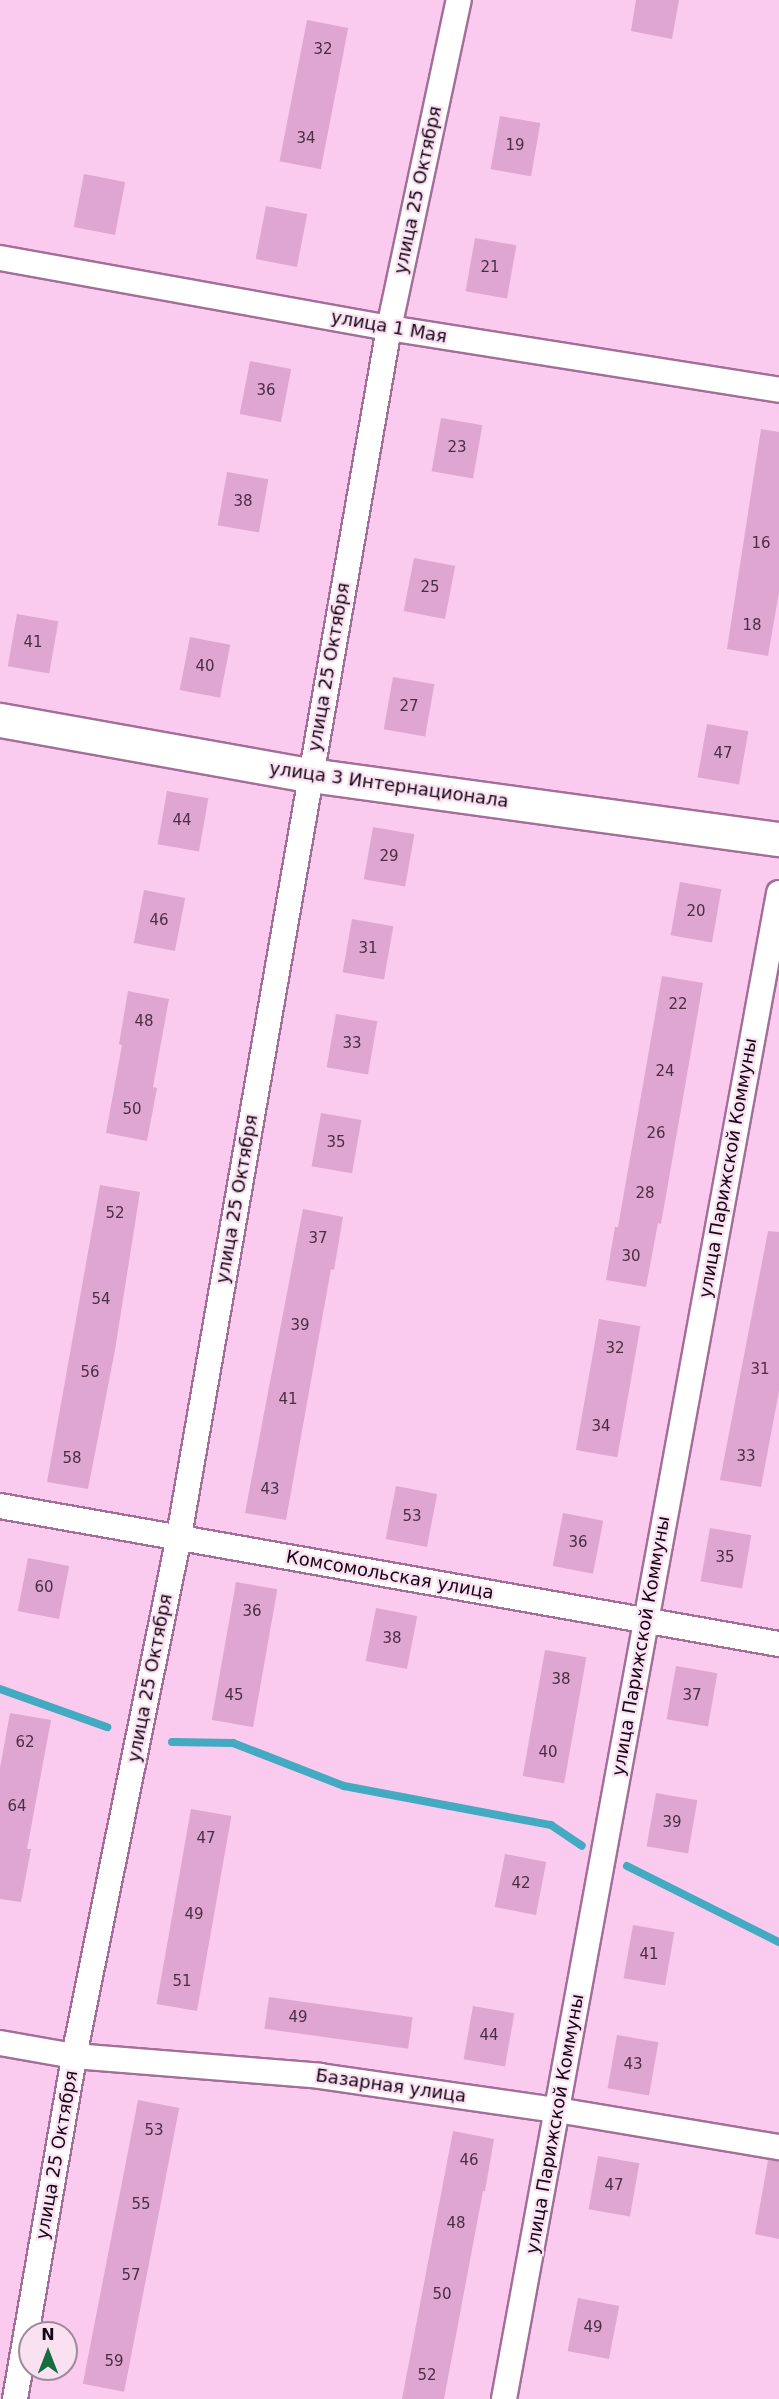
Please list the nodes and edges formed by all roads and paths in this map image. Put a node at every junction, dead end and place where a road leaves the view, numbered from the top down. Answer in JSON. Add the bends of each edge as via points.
{"nodes":[{"id":1,"x":459,"y":0,"type":"edge"},
{"id":2,"x":0,"y":258,"type":"edge"},
{"id":3,"x":389,"y":328,"type":"junction"},
{"id":4,"x":779,"y":390,"type":"edge"},
{"id":5,"x":0,"y":720,"type":"edge"},
{"id":6,"x":310,"y":775,"type":"junction"},
{"id":7,"x":779,"y":839,"type":"edge"},
{"id":8,"x":779,"y":893,"type":"edge"},
{"id":9,"x":0,"y":1506,"type":"edge"},
{"id":10,"x":178,"y":1536,"type":"junction"},
{"id":11,"x":645,"y":1621,"type":"junction"},
{"id":12,"x":779,"y":1644,"type":"edge"},
{"id":13,"x":0,"y":2043,"type":"edge"},
{"id":14,"x":74,"y":2056,"type":"junction"},
{"id":15,"x":557,"y":2110,"type":"junction"},
{"id":16,"x":779,"y":2147,"type":"edge"},
{"id":17,"x":15,"y":2399,"type":"edge"},
{"id":18,"x":504,"y":2399,"type":"edge"}],
"edges":[{"from":1,"to":3,"type":"street","name":"улица 25 Октября"},
{"from":2,"to":3,"type":"street","name":"улица 1 Мая"},
{"from":3,"to":4,"type":"street","name":"улица 1 Мая"},
{"from":3,"to":6,"type":"street","name":"улица 25 Октября"},
{"from":5,"to":6,"type":"main road","name":"улица 3 Интернационала"},
{"from":6,"to":7,"type":"main road","name":"улица 3 Интернационала"},
{"from":6,"to":10,"type":"street","name":"улица 25 Октября"},
{"from":8,"to":11,"type":"street","name":"улица Парижской Коммуны"},
{"from":9,"to":10,"type":"street","name":"Комсомольская улица"},
{"from":10,"to":11,"type":"street","name":"Комсомольская улица"},
{"from":10,"to":14,"type":"street","name":"улица 25 Октября"},
{"from":11,"to":12,"type":"street","name":"Комсомольская улица"},
{"from":11,"to":15,"type":"street","name":"улица Парижской Коммуны"},
{"from":13,"to":14,"type":"street","name":"Базарная улица"},
{"from":14,"to":15,"type":"street","name":"Базарная улица","via":[[320,2076]]},
{"from":14,"to":17,"type":"street","name":"улица 25 Октября"},
{"from":15,"to":16,"type":"street","name":"Базарная улица"},
{"from":15,"to":18,"type":"street","name":"улица Парижской Коммуны"}]}
